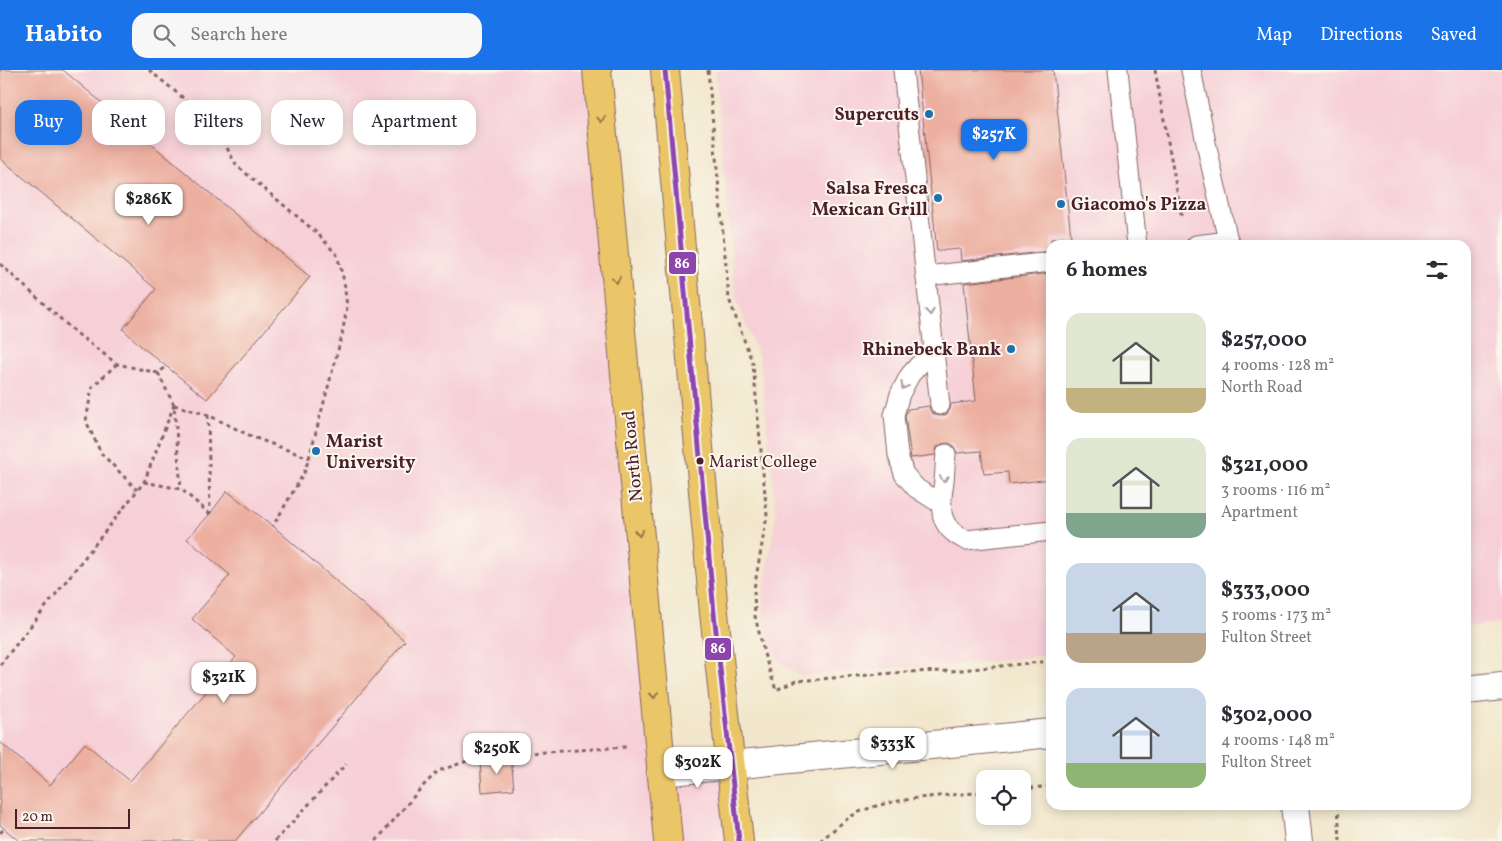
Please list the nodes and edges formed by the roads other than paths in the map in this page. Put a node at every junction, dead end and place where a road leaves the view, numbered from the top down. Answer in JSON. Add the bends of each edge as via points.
{"nodes":[{"id":1,"x":597,"y":70,"type":"edge"},
{"id":2,"x":665,"y":70,"type":"edge"},
{"id":3,"x":903,"y":70,"type":"edge"},
{"id":4,"x":1118,"y":70,"type":"edge"},
{"id":5,"x":1191,"y":70,"type":"edge"},
{"id":6,"x":1136,"y":240,"type":"edge"},
{"id":7,"x":1228,"y":240,"type":"edge"},
{"id":8,"x":1046,"y":263,"type":"edge"},
{"id":9,"x":926,"y":276,"type":"junction"},
{"id":10,"x":934,"y":348,"type":"junction"},
{"id":11,"x":940,"y":405,"type":"dead end"},
{"id":12,"x":946,"y":454,"type":"dead end"},
{"id":13,"x":941,"y":504,"type":"junction"},
{"id":14,"x":1046,"y":532,"type":"edge"},
{"id":15,"x":1502,"y":686,"type":"edge"},
{"id":16,"x":1471,"y":689,"type":"edge"},
{"id":17,"x":1046,"y":733,"type":"edge"},
{"id":18,"x":730,"y":765,"type":"junction"},
{"id":19,"x":661,"y":772,"type":"junction"},
{"id":20,"x":1296,"y":810,"type":"edge"},
{"id":21,"x":668,"y":841,"type":"edge"},
{"id":22,"x":739,"y":841,"type":"edge"},
{"id":23,"x":1300,"y":841,"type":"edge"}],
"edges":[{"from":1,"to":19,"type":"highway","name":"North Road","one_way":true},
{"from":2,"to":18,"type":"highway"},
{"from":3,"to":9,"type":"lane"},
{"from":4,"to":6,"type":"lane"},
{"from":5,"to":7,"type":"lane"},
{"from":8,"to":9,"type":"lane"},
{"from":9,"to":10,"type":"lane","one_way":true},
{"from":10,"to":11,"type":"lane"},
{"from":10,"to":13,"type":"lane","one_way":true,"via":[[910,375],[894,416],[898,455],[904,474],[916,488]]},
{"from":12,"to":13,"type":"lane","one_way":true},
{"from":13,"to":14,"type":"lane","via":[[943,519],[953,534],[966,540]]},
{"from":15,"to":16,"type":"street"},
{"from":17,"to":18,"type":"street"},
{"from":18,"to":19,"type":"street"},
{"from":18,"to":22,"type":"highway"},
{"from":19,"to":21,"type":"highway","name":"North Road"},
{"from":20,"to":23,"type":"street"}]}
